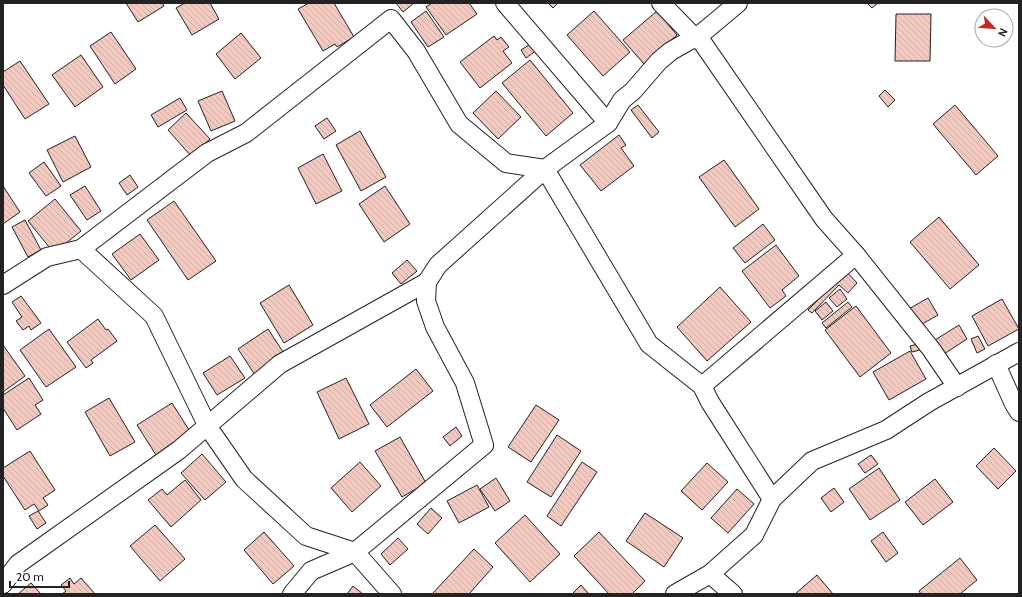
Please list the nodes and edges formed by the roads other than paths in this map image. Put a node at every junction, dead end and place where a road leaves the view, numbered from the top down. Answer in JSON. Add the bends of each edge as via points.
{"nodes":[{"id":1,"x":505,"y":3,"type":"edge"},
{"id":2,"x":661,"y":3,"type":"edge"},
{"id":3,"x":738,"y":3,"type":"edge"},
{"id":4,"x":694,"y":37,"type":"junction"},
{"id":5,"x":608,"y":123,"type":"junction"},
{"id":6,"x":545,"y":169,"type":"junction"},
{"id":7,"x":81,"y":249,"type":"junction"},
{"id":8,"x":856,"y":255,"type":"junction"},
{"id":9,"x":427,"y":282,"type":"junction"},
{"id":10,"x":3,"y":285,"type":"edge"},
{"id":11,"x":1019,"y":352,"type":"edge"},
{"id":12,"x":996,"y":364,"type":"junction"},
{"id":13,"x":702,"y":386,"type":"junction"},
{"id":14,"x":957,"y":387,"type":"junction"},
{"id":15,"x":1019,"y":412,"type":"edge"},
{"id":16,"x":208,"y":427,"type":"junction"},
{"id":17,"x":772,"y":499,"type":"junction"},
{"id":18,"x":355,"y":552,"type":"junction"},
{"id":19,"x":710,"y":574,"type":"junction"},
{"id":20,"x":3,"y":584,"type":"edge"},
{"id":21,"x":292,"y":594,"type":"edge"},
{"id":22,"x":392,"y":594,"type":"edge"},
{"id":23,"x":675,"y":594,"type":"edge"},
{"id":24,"x":733,"y":594,"type":"edge"}],
"edges":[{"from":1,"to":5,"type":"street"},
{"from":2,"to":4,"type":"street"},
{"from":3,"to":4,"type":"street"},
{"from":4,"to":5,"type":"street","via":[[659,61],[622,100]]},
{"from":4,"to":8,"type":"street","via":[[702,42],[824,219]]},
{"from":5,"to":6,"type":"street"},
{"from":6,"to":7,"type":"street","via":[[506,163],[458,124],[416,51],[391,19],[246,133],[207,153]]},
{"from":6,"to":9,"type":"street","via":[[438,265]]},
{"from":6,"to":13,"type":"street","via":[[649,344]]},
{"from":7,"to":10,"type":"street","via":[[47,257]]},
{"from":7,"to":16,"type":"street","via":[[154,316]]},
{"from":8,"to":13,"type":"street"},
{"from":8,"to":14,"type":"street","via":[[931,349]]},
{"from":9,"to":16,"type":"street","via":[[280,364]]},
{"from":9,"to":18,"type":"street","via":[[426,302],[435,327],[466,383],[484,445]]},
{"from":11,"to":12,"type":"street"},
{"from":12,"to":14,"type":"street"},
{"from":12,"to":15,"type":"street"},
{"from":13,"to":17,"type":"street"},
{"from":14,"to":17,"type":"street","via":[[886,430],[812,461]]},
{"from":16,"to":18,"type":"street","via":[[244,479],[306,536]]},
{"from":16,"to":20,"type":"street","via":[[18,564]]},
{"from":17,"to":19,"type":"street","via":[[754,534]]},
{"from":18,"to":21,"type":"street","via":[[311,571]]},
{"from":18,"to":22,"type":"street"},
{"from":19,"to":23,"type":"street"},
{"from":19,"to":24,"type":"street"}]}
